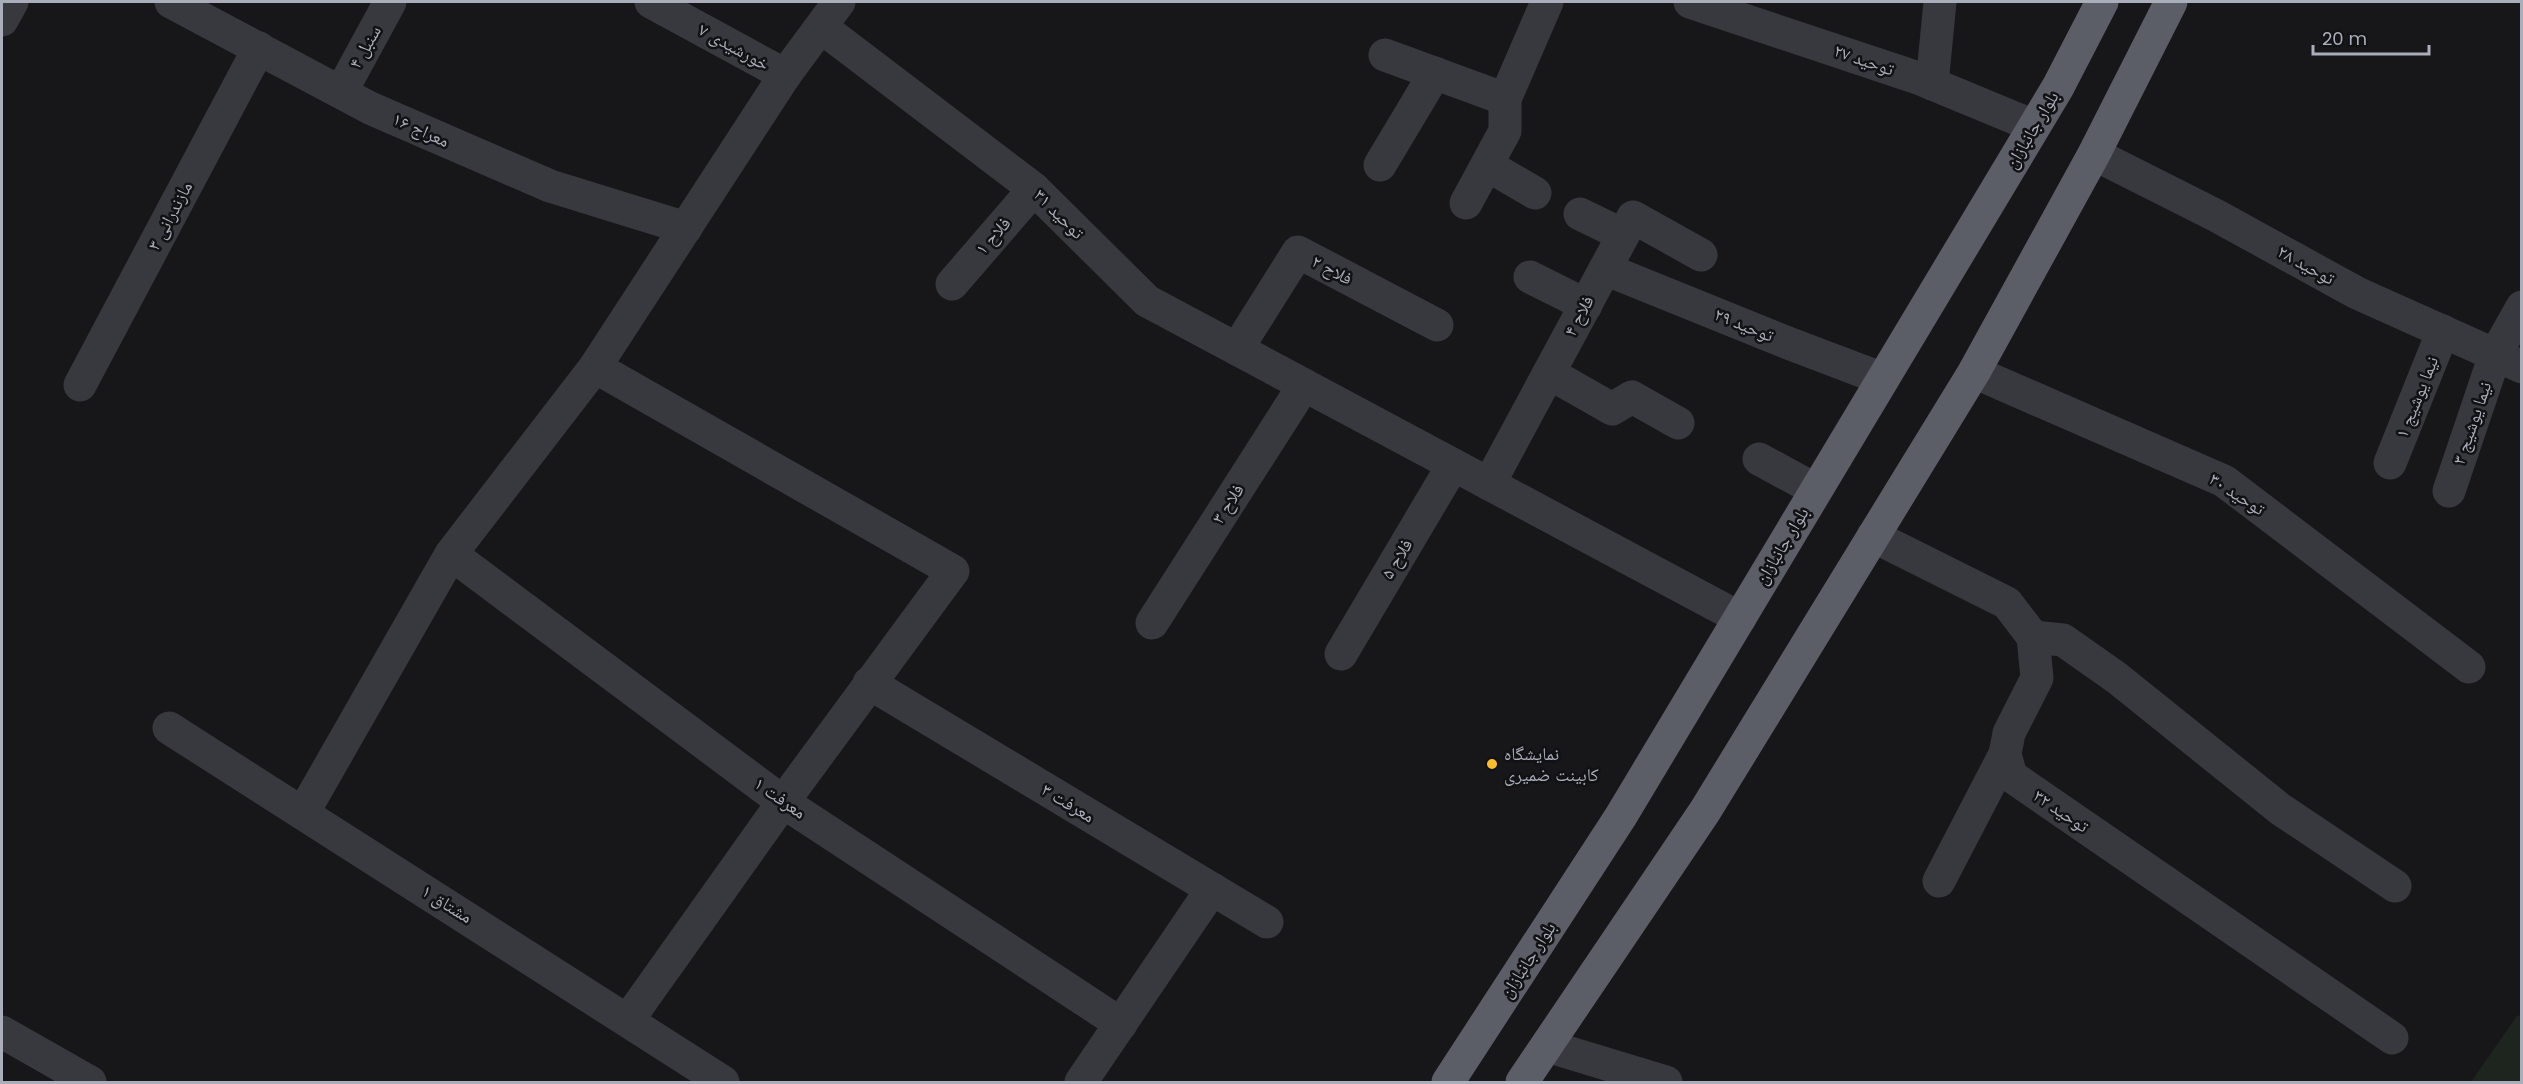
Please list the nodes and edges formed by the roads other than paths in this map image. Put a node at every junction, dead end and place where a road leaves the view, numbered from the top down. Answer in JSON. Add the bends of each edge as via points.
{"nodes":[{"id":1,"x":12,"y":2,"type":"edge"},
{"id":2,"x":171,"y":2,"type":"edge"},
{"id":3,"x":390,"y":2,"type":"edge"},
{"id":4,"x":651,"y":2,"type":"edge"},
{"id":5,"x":1547,"y":2,"type":"edge"},
{"id":6,"x":1690,"y":2,"type":"edge"},
{"id":7,"x":1941,"y":2,"type":"edge"},
{"id":8,"x":2102,"y":2,"type":"edge"},
{"id":9,"x":2171,"y":2,"type":"edge"},
{"id":10,"x":830,"y":14,"type":"edge"},
{"id":11,"x":2,"y":20,"type":"edge"},
{"id":12,"x":259,"y":48,"type":"junction"},
{"id":13,"x":1385,"y":55,"type":"dead end"},
{"id":14,"x":1435,"y":73,"type":"junction"},
{"id":15,"x":785,"y":75,"type":"junction"},
{"id":16,"x":1932,"y":84,"type":"junction"},
{"id":17,"x":341,"y":92,"type":"junction"},
{"id":18,"x":1505,"y":99,"type":"junction"},
{"id":19,"x":2034,"y":126,"type":"junction"},
{"id":20,"x":2094,"y":154,"type":"junction"},
{"id":21,"x":1380,"y":165,"type":"dead end"},
{"id":22,"x":1487,"y":165,"type":"junction"},
{"id":23,"x":1034,"y":189,"type":"junction"},
{"id":24,"x":1535,"y":193,"type":"dead end"},
{"id":25,"x":1466,"y":203,"type":"dead end"},
{"id":26,"x":1580,"y":214,"type":"dead end"},
{"id":27,"x":686,"y":228,"type":"junction"},
{"id":28,"x":1623,"y":235,"type":"junction"},
{"id":29,"x":1701,"y":255,"type":"dead end"},
{"id":30,"x":1605,"y":269,"type":"junction"},
{"id":31,"x":1530,"y":277,"type":"dead end"},
{"id":32,"x":952,"y":284,"type":"dead end"},
{"id":33,"x":1586,"y":305,"type":"junction"},
{"id":34,"x":2522,"y":307,"type":"edge"},
{"id":35,"x":1437,"y":325,"type":"dead end"},
{"id":36,"x":2443,"y":331,"type":"junction"},
{"id":37,"x":1237,"y":349,"type":"junction"},
{"id":38,"x":2508,"y":361,"type":"edge"},
{"id":39,"x":595,"y":367,"type":"junction"},
{"id":40,"x":1974,"y":372,"type":"junction"},
{"id":41,"x":1549,"y":373,"type":"junction"},
{"id":42,"x":1883,"y":379,"type":"junction"},
{"id":43,"x":80,"y":385,"type":"dead end"},
{"id":44,"x":1304,"y":385,"type":"junction"},
{"id":45,"x":1678,"y":423,"type":"dead end"},
{"id":46,"x":1759,"y":459,"type":"dead end"},
{"id":47,"x":2390,"y":463,"type":"dead end"},
{"id":48,"x":1453,"y":465,"type":"junction"},
{"id":49,"x":1489,"y":484,"type":"junction"},
{"id":50,"x":1816,"y":490,"type":"junction"},
{"id":51,"x":2449,"y":491,"type":"dead end"},
{"id":52,"x":1873,"y":536,"type":"junction"},
{"id":53,"x":451,"y":554,"type":"junction"},
{"id":54,"x":1740,"y":618,"type":"junction"},
{"id":55,"x":1152,"y":623,"type":"dead end"},
{"id":56,"x":2034,"y":637,"type":"junction"},
{"id":57,"x":1341,"y":654,"type":"dead end"},
{"id":58,"x":2469,"y":667,"type":"dead end"},
{"id":59,"x":869,"y":683,"type":"junction"},
{"id":60,"x":170,"y":728,"type":"dead end"},
{"id":61,"x":2005,"y":754,"type":"junction"},
{"id":62,"x":783,"y":802,"type":"junction"},
{"id":63,"x":303,"y":813,"type":"junction"},
{"id":64,"x":1939,"y":881,"type":"dead end"},
{"id":65,"x":2396,"y":886,"type":"dead end"},
{"id":66,"x":1212,"y":889,"type":"junction"},
{"id":67,"x":1267,"y":922,"type":"dead end"},
{"id":68,"x":628,"y":1020,"type":"junction"},
{"id":69,"x":1121,"y":1024,"type":"junction"},
{"id":70,"x":2,"y":1032,"type":"edge"},
{"id":71,"x":2392,"y":1038,"type":"dead end"},
{"id":72,"x":1547,"y":1046,"type":"junction"},
{"id":73,"x":90,"y":1083,"type":"edge"},
{"id":74,"x":723,"y":1083,"type":"edge"},
{"id":75,"x":1081,"y":1083,"type":"edge"},
{"id":76,"x":1448,"y":1083,"type":"edge"},
{"id":77,"x":1522,"y":1083,"type":"edge"},
{"id":78,"x":1666,"y":1083,"type":"edge"}],
"edges":[{"from":1,"to":11,"type":"street"},
{"from":2,"to":12,"type":"street","name":"معراج ۱۶"},
{"from":3,"to":17,"type":"street","name":"سنبل ۴"},
{"from":4,"to":15,"type":"street","name":"خورشیدی ۷"},
{"from":5,"to":18,"type":"street"},
{"from":6,"to":16,"type":"street","name":"توحید ۲۷"},
{"from":7,"to":16,"type":"street"},
{"from":8,"to":19,"type":"highway","name":"بلوار جانبازان"},
{"from":9,"to":20,"type":"highway"},
{"from":10,"to":15,"type":"street"},
{"from":10,"to":23,"type":"street","name":"توحید ۳۱"},
{"from":12,"to":17,"type":"street","name":"معراج ۱۶"},
{"from":12,"to":43,"type":"street","name":"مازندرانی ۳"},
{"from":13,"to":14,"type":"street"},
{"from":14,"to":18,"type":"street"},
{"from":14,"to":21,"type":"street"},
{"from":15,"to":27,"type":"street"},
{"from":16,"to":19,"type":"street","name":"توحید ۲۷"},
{"from":17,"to":27,"type":"street","name":"معراج ۱۶","via":[[550,186]]},
{"from":18,"to":22,"type":"street","via":[[1505,131]]},
{"from":19,"to":42,"type":"highway","name":"بلوار جانبازان"},
{"from":20,"to":36,"type":"street","name":"توحید ۲۸","via":[[2357,293]]},
{"from":20,"to":40,"type":"highway"},
{"from":22,"to":24,"type":"street"},
{"from":22,"to":25,"type":"street"},
{"from":23,"to":32,"type":"street","name":"فلاح ۱"},
{"from":23,"to":37,"type":"street","name":"توحید ۳۱","via":[[1147,301]]},
{"from":26,"to":28,"type":"street"},
{"from":27,"to":39,"type":"street"},
{"from":28,"to":29,"type":"street","name":"فلاح ۴","via":[[1633,217]]},
{"from":28,"to":30,"type":"street","name":"فلاح ۴"},
{"from":30,"to":33,"type":"street","name":"فلاح ۴"},
{"from":30,"to":42,"type":"street","name":"توحید ۲۹"},
{"from":31,"to":33,"type":"street"},
{"from":33,"to":41,"type":"street","name":"فلاح ۴"},
{"from":34,"to":38,"type":"street","name":"نیما یوشیج ۳"},
{"from":35,"to":37,"type":"street","name":"فلاح ۲","via":[[1298,252]]},
{"from":36,"to":38,"type":"street","name":"توحید ۲۸"},
{"from":36,"to":47,"type":"street","name":"نیما یوشیج ۱"},
{"from":37,"to":44,"type":"street","name":"توحید ۳۱"},
{"from":38,"to":51,"type":"street","name":"نیما یوشیج ۳"},
{"from":39,"to":53,"type":"street"},
{"from":39,"to":59,"type":"street","via":[[954,571]]},
{"from":40,"to":52,"type":"highway"},
{"from":40,"to":58,"type":"street","name":"توحید ۳۰","via":[[2224,481]]},
{"from":41,"to":45,"type":"street","via":[[1612,409],[1632,397]]},
{"from":41,"to":49,"type":"street","name":"فلاح ۴"},
{"from":42,"to":50,"type":"highway","name":"بلوار جانبازان"},
{"from":44,"to":48,"type":"street","name":"توحید ۳۱"},
{"from":44,"to":55,"type":"street","name":"فلاح ۳"},
{"from":46,"to":50,"type":"street"},
{"from":48,"to":49,"type":"street","name":"توحید ۳۱"},
{"from":48,"to":57,"type":"street","name":"فلاح ۵"},
{"from":49,"to":54,"type":"street","name":"توحید ۳۱"},
{"from":50,"to":54,"type":"highway","name":"بلوار جانبازان"},
{"from":52,"to":56,"type":"street","via":[[2007,603]]},
{"from":52,"to":72,"type":"highway","via":[[1705,811]]},
{"from":53,"to":62,"type":"street","name":"معرفت ۱"},
{"from":53,"to":63,"type":"street"},
{"from":54,"to":76,"type":"highway","name":"بلوار جانبازان","via":[[1621,816]]},
{"from":56,"to":61,"type":"street","via":[[2037,678],[2009,733]]},
{"from":56,"to":65,"type":"street","via":[[2063,640],[2117,678],[2280,809]]},
{"from":59,"to":62,"type":"street"},
{"from":59,"to":66,"type":"street","name":"معرفت ۳"},
{"from":60,"to":63,"type":"street","name":"مشتاق ۱"},
{"from":61,"to":64,"type":"street"},
{"from":61,"to":71,"type":"street","name":"توحید ۳۲","via":[[2011,776]]},
{"from":62,"to":68,"type":"street"},
{"from":62,"to":69,"type":"street","name":"معرفت ۱"},
{"from":63,"to":68,"type":"street","name":"مشتاق ۱"},
{"from":66,"to":67,"type":"street","name":"معرفت ۳"},
{"from":66,"to":69,"type":"street"},
{"from":68,"to":74,"type":"street","name":"مشتاق ۱"},
{"from":69,"to":75,"type":"street"},
{"from":70,"to":73,"type":"street"},
{"from":72,"to":77,"type":"highway"},
{"from":72,"to":78,"type":"street"}]}
